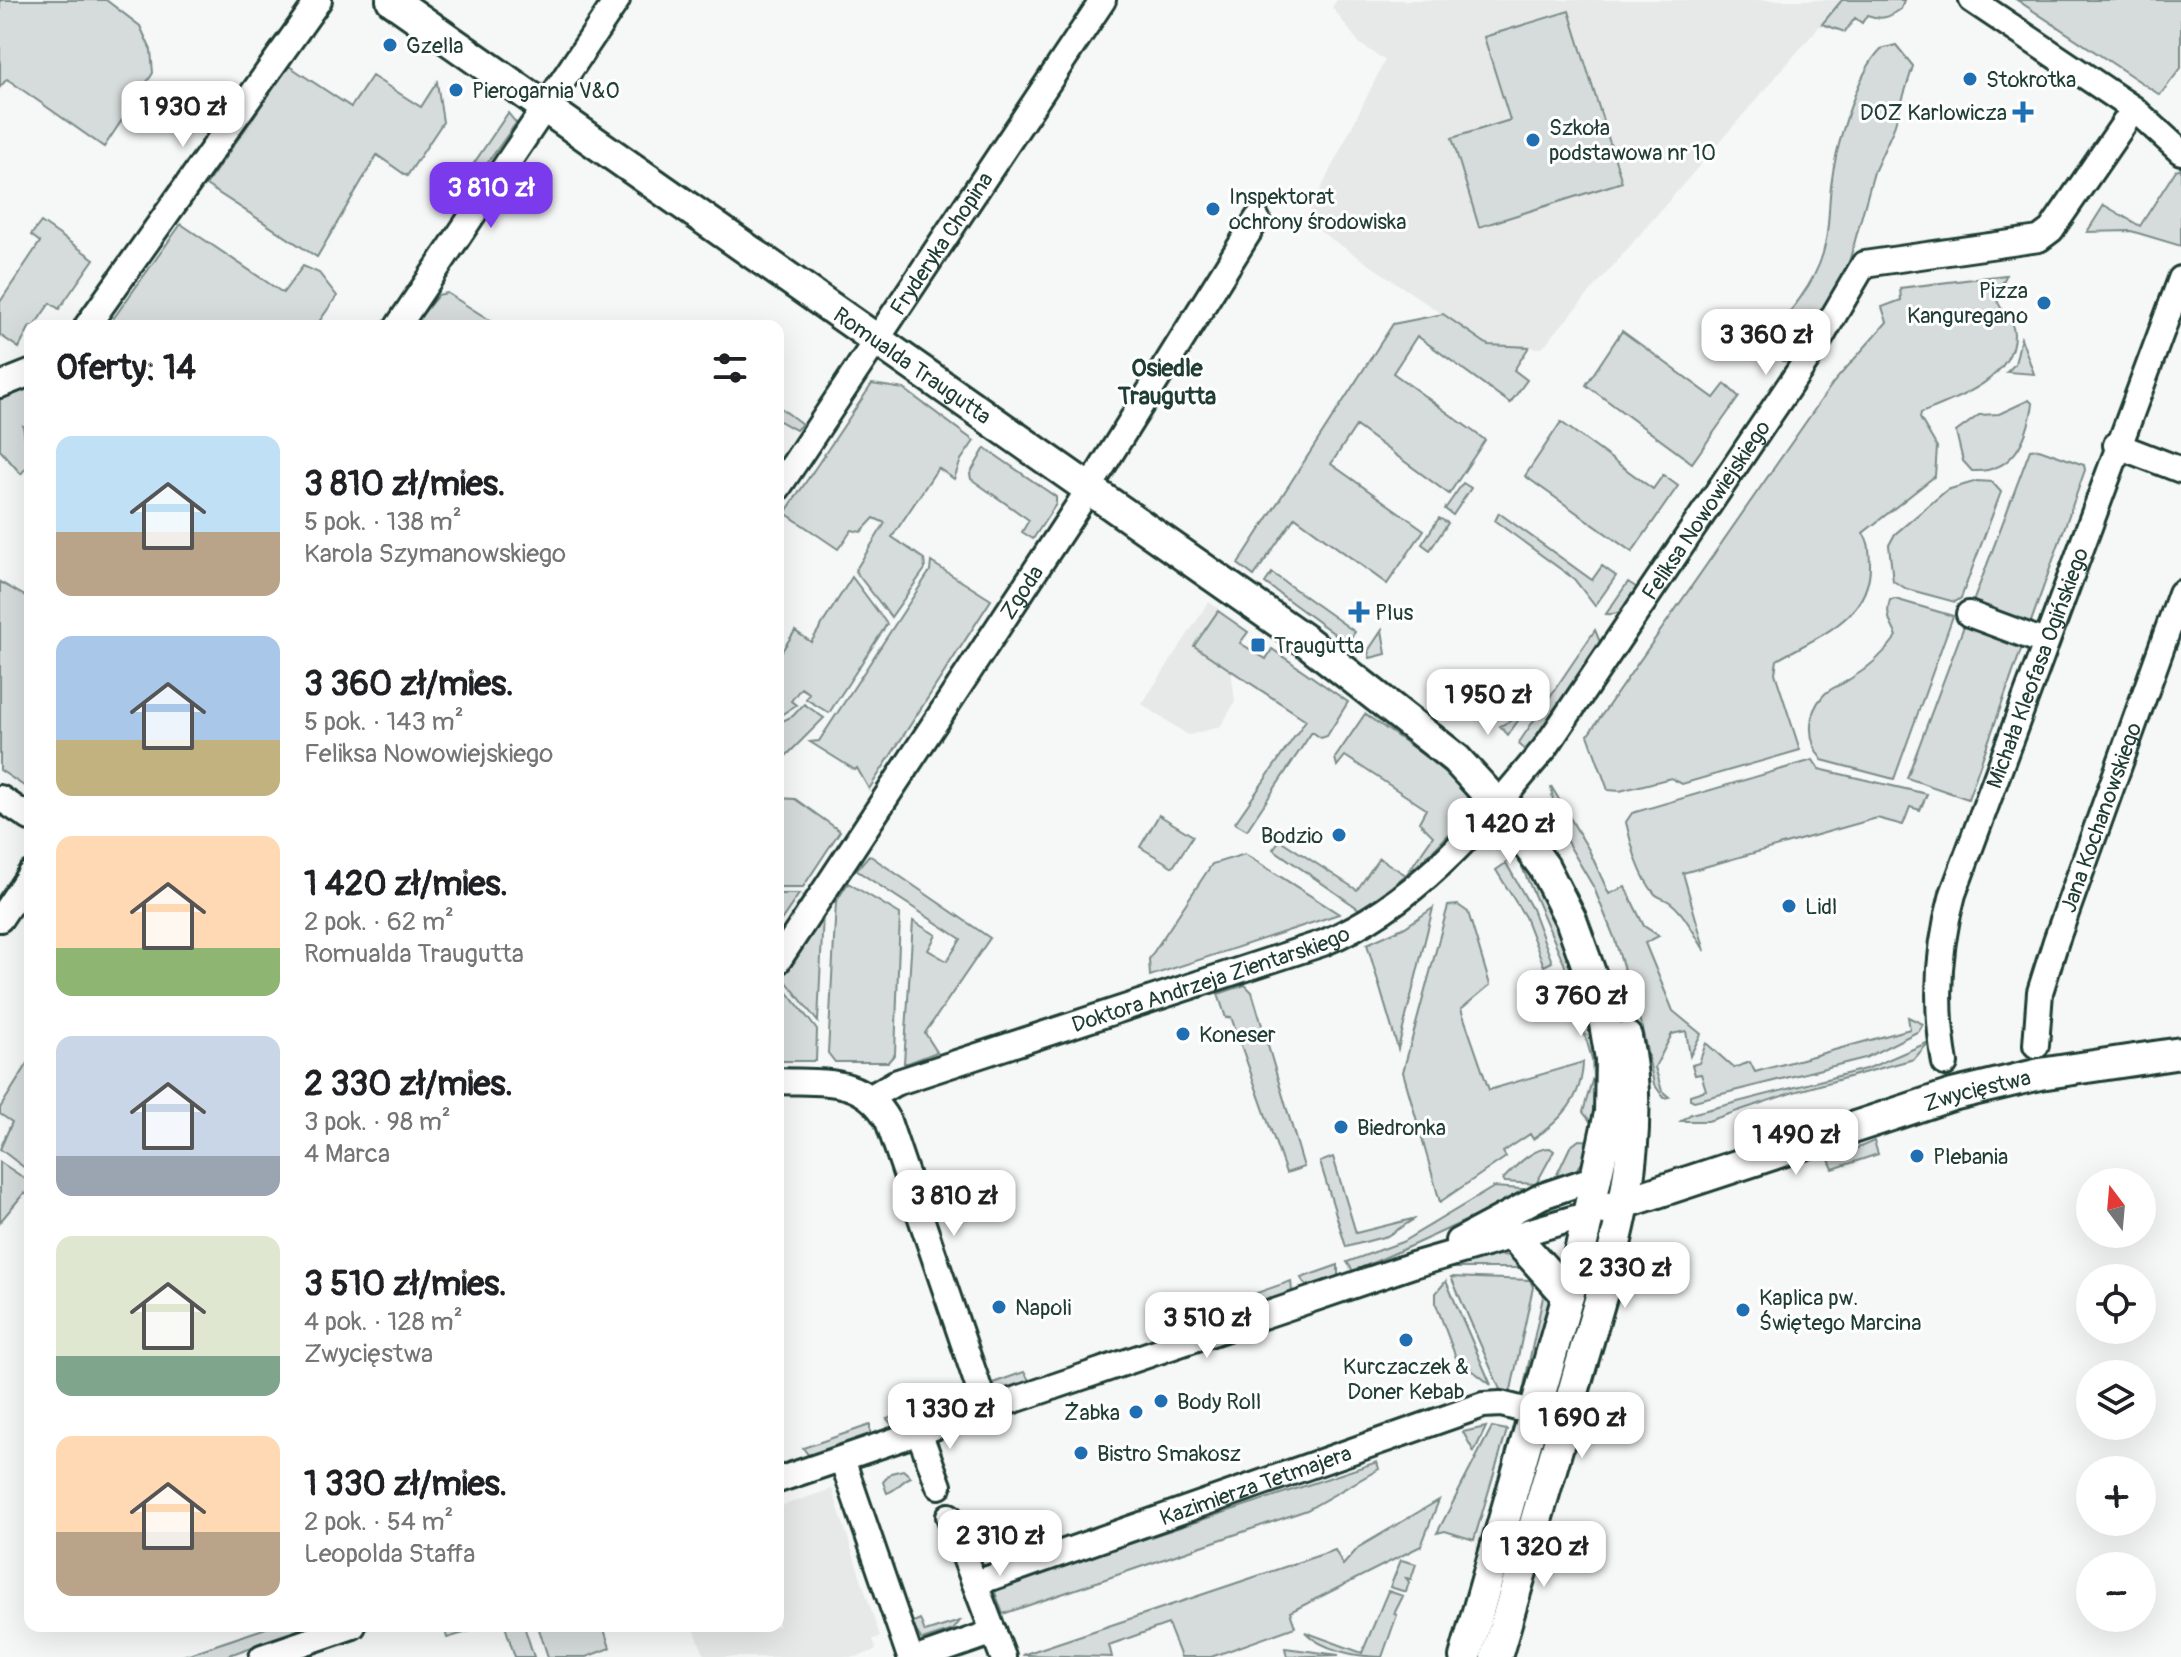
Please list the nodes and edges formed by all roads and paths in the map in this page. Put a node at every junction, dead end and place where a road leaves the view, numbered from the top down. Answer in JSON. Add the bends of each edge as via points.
{"nodes":[{"id":1,"x":319,"y":0,"type":"edge"},
{"id":2,"x":392,"y":0,"type":"edge"},
{"id":3,"x":617,"y":0,"type":"edge"},
{"id":4,"x":1103,"y":0,"type":"edge"},
{"id":5,"x":1972,"y":0,"type":"edge"},
{"id":6,"x":544,"y":108,"type":"junction"},
{"id":7,"x":2134,"y":109,"type":"junction"},
{"id":8,"x":2181,"y":152,"type":"edge"},
{"id":9,"x":1257,"y":219,"type":"dead end"},
{"id":10,"x":2181,"y":279,"type":"edge"},
{"id":11,"x":91,"y":320,"type":"edge"},
{"id":12,"x":402,"y":320,"type":"edge"},
{"id":13,"x":875,"y":340,"type":"junction"},
{"id":14,"x":24,"y":375,"type":"edge"},
{"id":15,"x":0,"y":385,"type":"edge"},
{"id":16,"x":2116,"y":445,"type":"junction"},
{"id":17,"x":2181,"y":470,"type":"edge"},
{"id":18,"x":784,"y":479,"type":"edge"},
{"id":19,"x":1088,"y":491,"type":"junction"},
{"id":20,"x":2181,"y":593,"type":"edge"},
{"id":21,"x":1969,"y":614,"type":"dead end"},
{"id":22,"x":2044,"y":642,"type":"junction"},
{"id":23,"x":0,"y":798,"type":"edge"},
{"id":24,"x":1504,"y":799,"type":"junction"},
{"id":25,"x":24,"y":814,"type":"edge"},
{"id":26,"x":24,"y":883,"type":"edge"},
{"id":27,"x":0,"y":919,"type":"edge"},
{"id":28,"x":784,"y":952,"type":"edge"},
{"id":29,"x":2036,"y":1045,"type":"dead end"},
{"id":30,"x":2181,"y":1053,"type":"edge"},
{"id":31,"x":1945,"y":1063,"type":"dead end"},
{"id":32,"x":784,"y":1081,"type":"edge"},
{"id":33,"x":871,"y":1097,"type":"junction"},
{"id":34,"x":1630,"y":1167,"type":"junction"},
{"id":35,"x":1598,"y":1177,"type":"junction"},
{"id":36,"x":1623,"y":1205,"type":"junction"},
{"id":37,"x":1589,"y":1214,"type":"junction"},
{"id":38,"x":1514,"y":1236,"type":"junction"},
{"id":39,"x":1413,"y":1265,"type":"junction"},
{"id":40,"x":1568,"y":1296,"type":"junction"},
{"id":41,"x":986,"y":1409,"type":"junction"},
{"id":42,"x":1536,"y":1413,"type":"junction"},
{"id":43,"x":919,"y":1432,"type":"junction"},
{"id":44,"x":842,"y":1459,"type":"junction"},
{"id":45,"x":784,"y":1478,"type":"edge"},
{"id":46,"x":939,"y":1486,"type":"dead end"},
{"id":47,"x":949,"y":1516,"type":"dead end"},
{"id":48,"x":976,"y":1583,"type":"junction"},
{"id":49,"x":335,"y":1632,"type":"edge"},
{"id":50,"x":994,"y":1632,"type":"junction"},
{"id":51,"x":262,"y":1657,"type":"edge"},
{"id":52,"x":910,"y":1657,"type":"edge"},
{"id":53,"x":922,"y":1657,"type":"edge"},
{"id":54,"x":1003,"y":1657,"type":"edge"},
{"id":55,"x":1465,"y":1657,"type":"edge"},
{"id":56,"x":1496,"y":1657,"type":"edge"}],
"edges":[{"from":1,"to":11,"type":"street"},
{"from":2,"to":6,"type":"main road","name":"Romualda Traugutta"},
{"from":3,"to":6,"type":"street"},
{"from":4,"to":13,"type":"street","name":"Fryderyka Chopina"},
{"from":5,"to":7,"type":"street"},
{"from":6,"to":12,"type":"street"},
{"from":6,"to":13,"type":"main road","name":"Romualda Traugutta"},
{"from":7,"to":8,"type":"street"},
{"from":7,"to":24,"type":"street","name":"Feliksa Nowowiejskiego","via":[[2051,230],[2039,239],[1864,264],[1801,369],[1545,748]]},
{"from":9,"to":19,"type":"street","name":"Zgoda"},
{"from":10,"to":16,"type":"street","name":"Michała Kleofasa Ogińskiego"},
{"from":13,"to":18,"type":"street","name":"Fryderyka Chopina"},
{"from":13,"to":19,"type":"main road","name":"Romualda Traugutta"},
{"from":14,"to":15,"type":"street"},
{"from":16,"to":17,"type":"street"},
{"from":16,"to":22,"type":"street","name":"Michała Kleofasa Ogińskiego"},
{"from":19,"to":24,"type":"main road","name":"Romualda Traugutta","via":[[1306,641],[1428,734],[1462,751]]},
{"from":19,"to":28,"type":"street","name":"Zgoda"},
{"from":20,"to":29,"type":"street","name":"Jana Kochanowskiego","via":[[2056,941],[2040,992]]},
{"from":21,"to":22,"type":"street"},
{"from":22,"to":31,"type":"street","name":"Michała Kleofasa Ogińskiego","via":[[1947,916],[1938,977]]},
{"from":23,"to":25,"type":"street"},
{"from":24,"to":33,"type":"street","name":"Doktora Andrzeja Zientarskiego","via":[[1430,876],[1354,930],[895,1083]]},
{"from":24,"to":34,"type":"main road","name":"Romualda Traugutta","via":[[1547,844],[1571,886],[1616,997],[1633,1085]]},
{"from":24,"to":35,"type":"main road","name":"Romualda Traugutta","via":[[1561,898],[1602,1006],[1611,1094]]},
{"from":26,"to":27,"type":"street"},
{"from":30,"to":36,"type":"main road","name":"Zwycięstwa","via":[[2040,1074],[1952,1095]]},
{"from":32,"to":33,"type":"street","via":[[844,1085]]},
{"from":33,"to":41,"type":"street","via":[[888,1121]]},
{"from":34,"to":35,"type":"main road","name":"Zwycięstwa"},
{"from":34,"to":36,"type":"main road","name":"Romualda Traugutta"},
{"from":35,"to":37,"type":"main road","name":"Romualda Traugutta"},
{"from":35,"to":39,"type":"street","name":"Zwycięstwa","via":[[1542,1196]]},
{"from":36,"to":37,"type":"main road","name":"Zwycięstwa"},
{"from":36,"to":56,"type":"main road","name":"Romualda Traugutta"},
{"from":37,"to":38,"type":"street","name":"Zwycięstwa"},
{"from":37,"to":40,"type":"main road","name":"Romualda Traugutta"},
{"from":38,"to":39,"type":"street","name":"Zwycięstwa"},
{"from":38,"to":40,"type":"main road"},
{"from":39,"to":41,"type":"street","name":"Zwycięstwa"},
{"from":40,"to":42,"type":"main road","name":"Romualda Traugutta"},
{"from":41,"to":43,"type":"street","name":"Zwycięstwa"},
{"from":42,"to":48,"type":"street","name":"Kazimierza Tetmajera","via":[[1483,1405]]},
{"from":42,"to":55,"type":"main road","name":"Romualda Traugutta"},
{"from":43,"to":44,"type":"street","name":"Zwycięstwa"},
{"from":43,"to":46,"type":"street"},
{"from":44,"to":45,"type":"street","name":"Zwycięstwa"},
{"from":44,"to":52,"type":"street"},
{"from":47,"to":48,"type":"street"},
{"from":48,"to":50,"type":"street"},
{"from":49,"to":51,"type":"street"},
{"from":50,"to":53,"type":"street"},
{"from":50,"to":54,"type":"street"}]}
